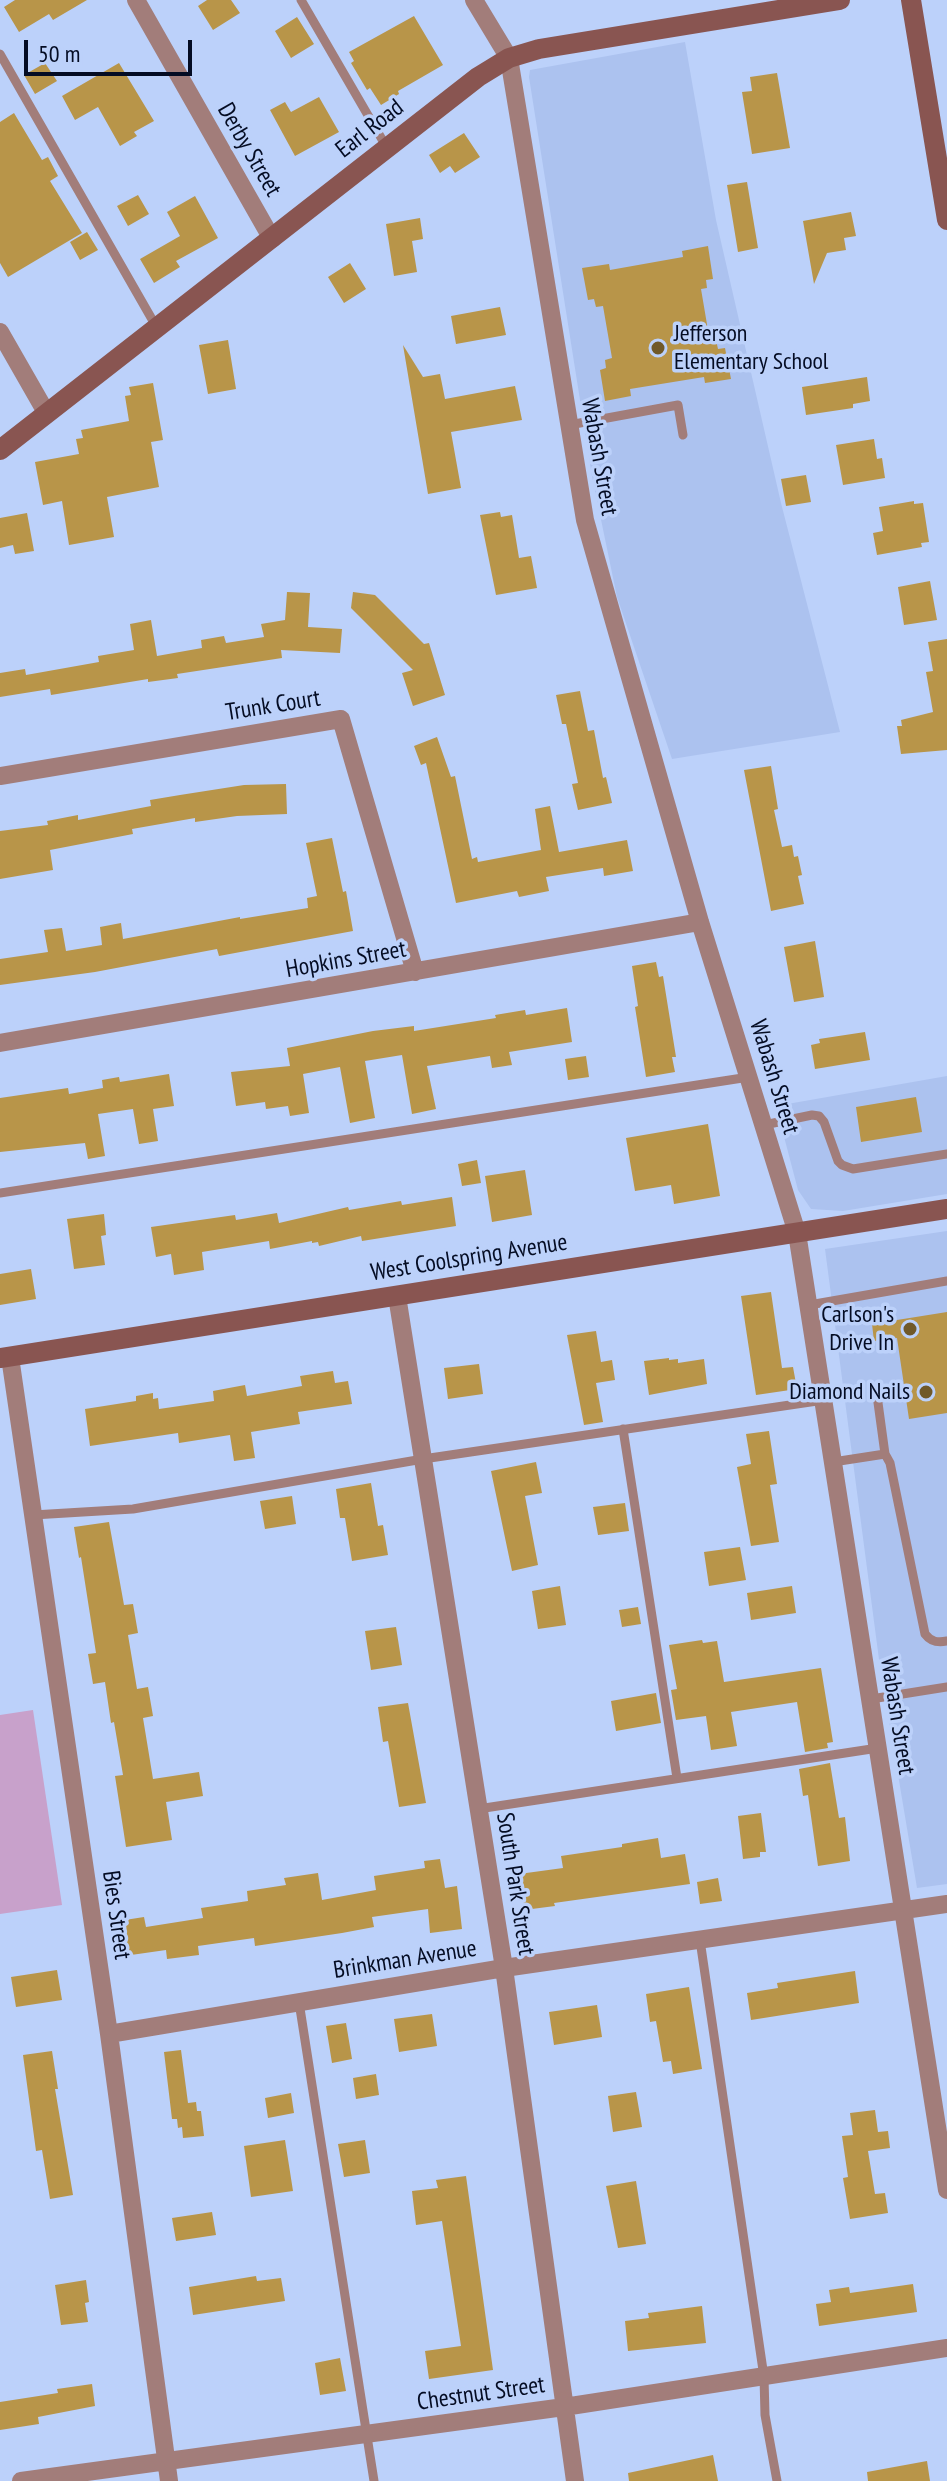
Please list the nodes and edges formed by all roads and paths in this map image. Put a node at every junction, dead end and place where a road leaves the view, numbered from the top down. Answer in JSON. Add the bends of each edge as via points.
{"nodes":[{"id":1,"x":136,"y":0,"type":"edge"},
{"id":2,"x":301,"y":0,"type":"edge"},
{"id":3,"x":474,"y":0,"type":"edge"},
{"id":4,"x":840,"y":0,"type":"edge"},
{"id":5,"x":911,"y":0,"type":"edge"},
{"id":6,"x":743,"y":8,"type":"edge"},
{"id":7,"x":0,"y":54,"type":"edge"},
{"id":8,"x":509,"y":58,"type":"junction"},
{"id":9,"x":387,"y":148,"type":"junction"},
{"id":10,"x":947,"y":220,"type":"edge"},
{"id":11,"x":272,"y":239,"type":"junction"},
{"id":12,"x":157,"y":328,"type":"junction"},
{"id":13,"x":0,"y":332,"type":"edge"},
{"id":14,"x":47,"y":414,"type":"junction"},
{"id":15,"x":569,"y":425,"type":"junction"},
{"id":16,"x":683,"y":435,"type":"dead end"},
{"id":17,"x":0,"y":450,"type":"edge"},
{"id":18,"x":0,"y":776,"type":"edge"},
{"id":19,"x":700,"y":922,"type":"junction"},
{"id":20,"x":415,"y":972,"type":"junction"},
{"id":21,"x":0,"y":1043,"type":"edge"},
{"id":22,"x":749,"y":1077,"type":"junction"},
{"id":23,"x":764,"y":1125,"type":"junction"},
{"id":24,"x":947,"y":1154,"type":"edge"},
{"id":25,"x":0,"y":1193,"type":"edge"},
{"id":26,"x":947,"y":1209,"type":"edge"},
{"id":27,"x":797,"y":1233,"type":"junction"},
{"id":28,"x":947,"y":1281,"type":"edge"},
{"id":29,"x":397,"y":1296,"type":"junction"},
{"id":30,"x":809,"y":1305,"type":"junction"},
{"id":31,"x":5,"y":1358,"type":"edge"},
{"id":32,"x":876,"y":1388,"type":"dead end"},
{"id":33,"x":824,"y":1400,"type":"junction"},
{"id":34,"x":623,"y":1429,"type":"junction"},
{"id":35,"x":885,"y":1454,"type":"junction"},
{"id":36,"x":423,"y":1459,"type":"junction"},
{"id":37,"x":833,"y":1462,"type":"junction"},
{"id":38,"x":33,"y":1515,"type":"junction"},
{"id":39,"x":947,"y":1641,"type":"edge"},
{"id":40,"x":947,"y":1687,"type":"edge"},
{"id":41,"x":871,"y":1699,"type":"junction"},
{"id":42,"x":878,"y":1748,"type":"junction"},
{"id":43,"x":677,"y":1778,"type":"junction"},
{"id":44,"x":478,"y":1809,"type":"junction"},
{"id":45,"x":947,"y":1904,"type":"edge"},
{"id":46,"x":904,"y":1911,"type":"junction"},
{"id":47,"x":700,"y":1940,"type":"junction"},
{"id":48,"x":504,"y":1968,"type":"junction"},
{"id":49,"x":299,"y":2002,"type":"junction"},
{"id":50,"x":109,"y":2034,"type":"junction"},
{"id":51,"x":947,"y":2190,"type":"edge"},
{"id":52,"x":947,"y":2348,"type":"edge"},
{"id":53,"x":764,"y":2377,"type":"junction"},
{"id":54,"x":564,"y":2407,"type":"junction"},
{"id":55,"x":366,"y":2435,"type":"junction"},
{"id":56,"x":168,"y":2472,"type":"edge"},
{"id":57,"x":21,"y":2481,"type":"edge"},
{"id":58,"x":374,"y":2481,"type":"edge"},
{"id":59,"x":575,"y":2481,"type":"edge"},
{"id":60,"x":777,"y":2481,"type":"edge"}],
"edges":[{"from":1,"to":11,"type":"street","name":"Derby Street"},
{"from":2,"to":9,"type":"lane"},
{"from":3,"to":8,"type":"street","name":"Wabash Street"},
{"from":4,"to":6,"type":"street","name":"Earl Road"},
{"from":5,"to":10,"type":"street"},
{"from":6,"to":8,"type":"street","name":"Earl Road"},
{"from":7,"to":12,"type":"lane"},
{"from":8,"to":9,"type":"street","name":"Earl Road"},
{"from":8,"to":15,"type":"street","name":"Wabash Street"},
{"from":9,"to":11,"type":"street","name":"Earl Road"},
{"from":11,"to":12,"type":"street","name":"Earl Road"},
{"from":12,"to":14,"type":"street","name":"Earl Road"},
{"from":13,"to":14,"type":"street"},
{"from":14,"to":17,"type":"street","name":"Earl Road"},
{"from":15,"to":16,"type":"lane","via":[[678,405]]},
{"from":15,"to":19,"type":"street","name":"Wabash Street","via":[[585,520]]},
{"from":18,"to":20,"type":"street","name":"Trunk Court","via":[[341,719]]},
{"from":19,"to":20,"type":"street","name":"Hopkins Street"},
{"from":19,"to":22,"type":"street","name":"Wabash Street"},
{"from":20,"to":21,"type":"street","name":"Hopkins Street"},
{"from":22,"to":23,"type":"street","name":"Wabash Street"},
{"from":22,"to":25,"type":"lane"},
{"from":23,"to":24,"type":"lane","via":[[819,1116],[838,1161],[853,1169]]},
{"from":23,"to":27,"type":"street","name":"Wabash Street"},
{"from":26,"to":27,"type":"street","name":"West Coolspring Avenue"},
{"from":27,"to":29,"type":"street","name":"West Coolspring Avenue"},
{"from":27,"to":30,"type":"street","name":"Wabash Street"},
{"from":28,"to":30,"type":"lane"},
{"from":29,"to":31,"type":"street","name":"West Coolspring Avenue"},
{"from":29,"to":36,"type":"street","name":"South Park Street"},
{"from":30,"to":33,"type":"street","name":"Wabash Street"},
{"from":31,"to":38,"type":"street","name":"Bies Street"},
{"from":32,"to":35,"type":"lane"},
{"from":33,"to":34,"type":"lane"},
{"from":33,"to":37,"type":"street","name":"Wabash Street"},
{"from":34,"to":36,"type":"lane"},
{"from":34,"to":43,"type":"lane"},
{"from":35,"to":37,"type":"lane"},
{"from":35,"to":39,"type":"lane","via":[[925,1634],[939,1643]]},
{"from":36,"to":38,"type":"lane","via":[[133,1509]]},
{"from":36,"to":44,"type":"street","name":"South Park Street"},
{"from":37,"to":41,"type":"street","name":"Wabash Street"},
{"from":38,"to":50,"type":"street","name":"Bies Street"},
{"from":40,"to":41,"type":"lane"},
{"from":41,"to":42,"type":"street","name":"Wabash Street"},
{"from":42,"to":43,"type":"lane"},
{"from":42,"to":46,"type":"street","name":"Wabash Street"},
{"from":43,"to":44,"type":"lane"},
{"from":44,"to":48,"type":"street","name":"South Park Street"},
{"from":45,"to":46,"type":"street","name":"Brinkman Avenue"},
{"from":46,"to":47,"type":"street","name":"Brinkman Avenue"},
{"from":46,"to":51,"type":"street","name":"Wabash Street"},
{"from":47,"to":48,"type":"street","name":"Brinkman Avenue"},
{"from":47,"to":53,"type":"lane"},
{"from":48,"to":49,"type":"street","name":"Brinkman Avenue"},
{"from":48,"to":54,"type":"street","name":"South Park Street"},
{"from":49,"to":50,"type":"street","name":"Brinkman Avenue"},
{"from":49,"to":55,"type":"lane"},
{"from":50,"to":56,"type":"street","name":"Bies Street"},
{"from":52,"to":53,"type":"street","name":"Chestnut Street"},
{"from":53,"to":54,"type":"street","name":"Chestnut Street"},
{"from":53,"to":60,"type":"lane"},
{"from":54,"to":55,"type":"street","name":"Chestnut Street"},
{"from":54,"to":59,"type":"street","name":"South Park Street"},
{"from":55,"to":56,"type":"street","name":"Chestnut Street"},
{"from":55,"to":58,"type":"lane"},
{"from":56,"to":57,"type":"street","name":"Chestnut Street"}]}
